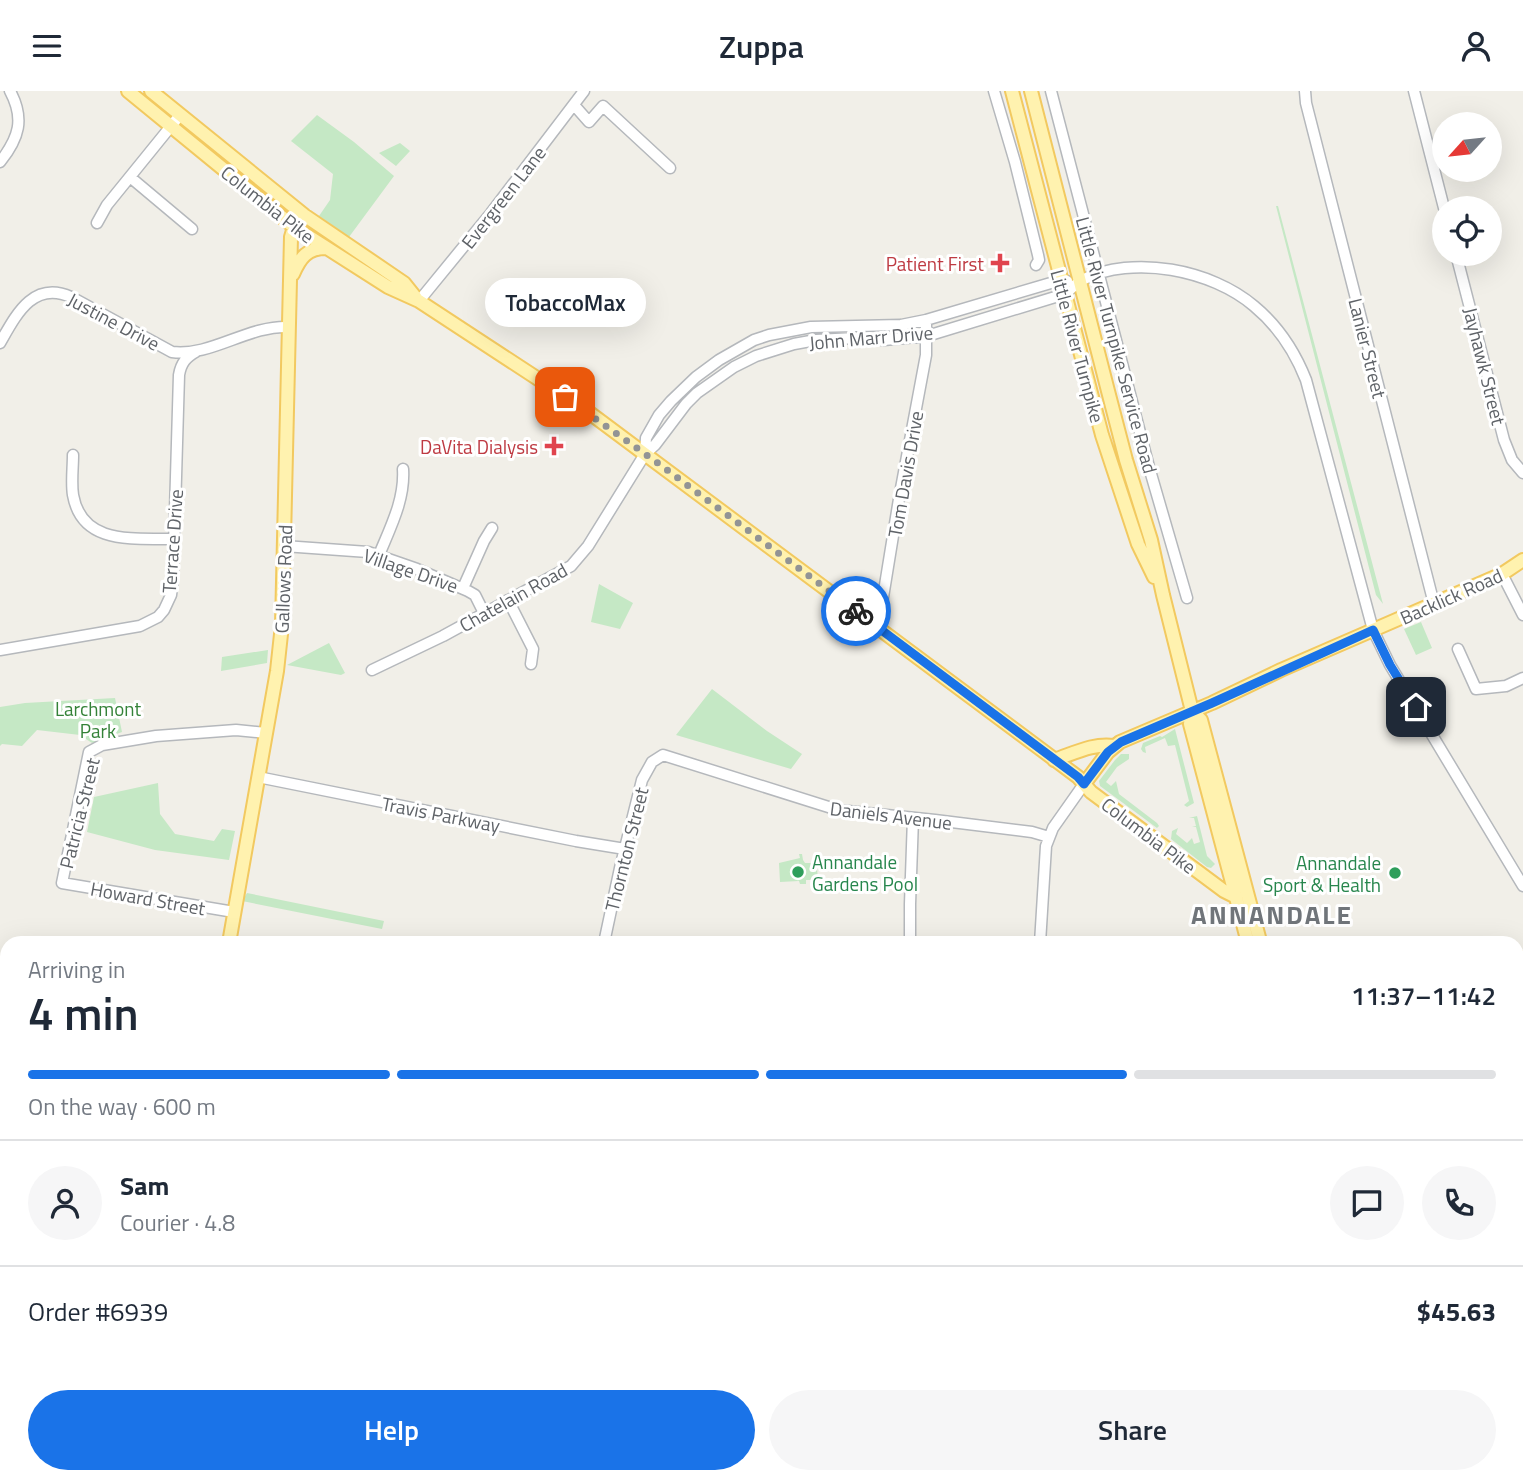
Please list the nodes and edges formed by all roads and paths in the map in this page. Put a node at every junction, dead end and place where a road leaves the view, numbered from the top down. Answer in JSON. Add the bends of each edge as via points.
{"nodes":[{"id":1,"x":10,"y":91,"type":"edge"},
{"id":2,"x":128,"y":91,"type":"edge"},
{"id":3,"x":151,"y":91,"type":"edge"},
{"id":4,"x":584,"y":91,"type":"edge"},
{"id":5,"x":994,"y":91,"type":"edge"},
{"id":6,"x":1012,"y":91,"type":"edge"},
{"id":7,"x":1031,"y":91,"type":"edge"},
{"id":8,"x":1051,"y":91,"type":"edge"},
{"id":9,"x":1305,"y":91,"type":"edge"},
{"id":10,"x":1414,"y":91,"type":"edge"},
{"id":11,"x":574,"y":105,"type":"junction"},
{"id":12,"x":180,"y":114,"type":"junction"},
{"id":13,"x":171,"y":127,"type":"junction"},
{"id":14,"x":0,"y":162,"type":"edge"},
{"id":15,"x":670,"y":168,"type":"dead end"},
{"id":16,"x":130,"y":177,"type":"junction"},
{"id":17,"x":1441,"y":196,"type":"edge"},
{"id":18,"x":304,"y":215,"type":"junction"},
{"id":19,"x":97,"y":223,"type":"dead end"},
{"id":20,"x":294,"y":227,"type":"junction"},
{"id":21,"x":192,"y":229,"type":"dead end"},
{"id":22,"x":326,"y":248,"type":"junction"},
{"id":23,"x":1036,"y":265,"type":"dead end"},
{"id":24,"x":1459,"y":266,"type":"edge"},
{"id":25,"x":1099,"y":274,"type":"junction"},
{"id":26,"x":290,"y":280,"type":"junction"},
{"id":27,"x":1061,"y":280,"type":"junction"},
{"id":28,"x":1080,"y":281,"type":"junction"},
{"id":29,"x":1065,"y":294,"type":"junction"},
{"id":30,"x":419,"y":301,"type":"junction"},
{"id":31,"x":926,"y":320,"type":"junction"},
{"id":32,"x":289,"y":327,"type":"junction"},
{"id":33,"x":927,"y":336,"type":"junction"},
{"id":34,"x":0,"y":343,"type":"edge"},
{"id":35,"x":163,"y":348,"type":"junction"},
{"id":36,"x":197,"y":351,"type":"junction"},
{"id":37,"x":179,"y":375,"type":"junction"},
{"id":38,"x":1094,"y":405,"type":"junction"},
{"id":39,"x":645,"y":454,"type":"junction"},
{"id":40,"x":73,"y":456,"type":"dead end"},
{"id":41,"x":1126,"y":460,"type":"junction"},
{"id":42,"x":404,"y":469,"type":"dead end"},
{"id":43,"x":1523,"y":473,"type":"edge"},
{"id":44,"x":492,"y":528,"type":"dead end"},
{"id":45,"x":174,"y":539,"type":"junction"},
{"id":46,"x":284,"y":546,"type":"junction"},
{"id":47,"x":379,"y":555,"type":"junction"},
{"id":48,"x":1523,"y":560,"type":"edge"},
{"id":49,"x":1502,"y":574,"type":"junction"},
{"id":50,"x":463,"y":588,"type":"junction"},
{"id":51,"x":1163,"y":595,"type":"junction"},
{"id":52,"x":1187,"y":598,"type":"dead end"},
{"id":53,"x":508,"y":600,"type":"junction"},
{"id":54,"x":1434,"y":604,"type":"junction"},
{"id":55,"x":484,"y":613,"type":"junction"},
{"id":56,"x":1523,"y":615,"type":"edge"},
{"id":57,"x":878,"y":628,"type":"junction"},
{"id":58,"x":1373,"y":630,"type":"junction"},
{"id":59,"x":1458,"y":649,"type":"dead end"},
{"id":60,"x":0,"y":650,"type":"edge"},
{"id":61,"x":531,"y":664,"type":"dead end"},
{"id":62,"x":372,"y":670,"type":"dead end"},
{"id":63,"x":1523,"y":678,"type":"edge"},
{"id":64,"x":1192,"y":711,"type":"junction"},
{"id":65,"x":266,"y":733,"type":"junction"},
{"id":66,"x":1114,"y":746,"type":"junction"},
{"id":67,"x":657,"y":758,"type":"joint"},
{"id":68,"x":1054,"y":759,"type":"junction"},
{"id":69,"x":258,"y":777,"type":"junction"},
{"id":70,"x":1084,"y":784,"type":"junction"},
{"id":71,"x":913,"y":818,"type":"junction"},
{"id":72,"x":1049,"y":837,"type":"junction"},
{"id":73,"x":625,"y":849,"type":"junction"},
{"id":74,"x":62,"y":883,"type":"joint"},
{"id":75,"x":1523,"y":886,"type":"edge"},
{"id":76,"x":1236,"y":898,"type":"junction"},
{"id":77,"x":234,"y":912,"type":"junction"},
{"id":78,"x":230,"y":936,"type":"edge"},
{"id":79,"x":606,"y":936,"type":"edge"},
{"id":80,"x":910,"y":936,"type":"edge"},
{"id":81,"x":1040,"y":936,"type":"edge"},
{"id":82,"x":1246,"y":936,"type":"edge"},
{"id":83,"x":1259,"y":936,"type":"edge"}],
"edges":[{"from":1,"to":14,"type":"street","via":[[18,110],[18,130]]},
{"from":2,"to":13,"type":"main road","name":"Columbia Pike"},
{"from":3,"to":12,"type":"main road","name":"Columbia Pike"},
{"from":4,"to":11,"type":"street","name":"Evergreen Lane"},
{"from":5,"to":23,"type":"street","via":[[1038,255]]},
{"from":6,"to":27,"type":"main road","name":"Little River Turnpike"},
{"from":7,"to":28,"type":"main road","name":"Little River Turnpike"},
{"from":8,"to":25,"type":"street","name":"Little River Turnpike Service Road"},
{"from":9,"to":54,"type":"street","name":"Lanier Street"},
{"from":10,"to":17,"type":"street"},
{"from":11,"to":15,"type":"street","via":[[589,122],[603,106]]},
{"from":11,"to":30,"type":"street","name":"Evergreen Lane"},
{"from":12,"to":13,"type":"street"},
{"from":12,"to":18,"type":"main road","name":"Columbia Pike"},
{"from":13,"to":16,"type":"street"},
{"from":13,"to":20,"type":"main road","name":"Columbia Pike"},
{"from":16,"to":19,"type":"street"},
{"from":16,"to":21,"type":"street"},
{"from":18,"to":20,"type":"main road"},
{"from":18,"to":30,"type":"main road","name":"Columbia Pike","via":[[404,283]]},
{"from":20,"to":22,"type":"main road","name":"Columbia Pike"},
{"from":20,"to":26,"type":"main road","name":"Gallows Road"},
{"from":22,"to":26,"type":"main road","via":[[304,253]]},
{"from":22,"to":30,"type":"main road","name":"Columbia Pike"},
{"from":24,"to":43,"type":"street","name":"Jayhawk Street","via":[[1504,440]]},
{"from":25,"to":28,"type":"street","name":"John Marr Drive"},
{"from":25,"to":52,"type":"street","name":"Little River Turnpike Service Road"},
{"from":25,"to":58,"type":"street","name":"John Marr Drive","via":[[1155,268],[1202,277],[1230,288],[1255,306],[1282,335],[1306,380]]},
{"from":26,"to":32,"type":"main road","name":"Gallows Road"},
{"from":27,"to":28,"type":"street","name":"John Marr Drive"},
{"from":27,"to":29,"type":"main road","name":"Little River Turnpike"},
{"from":27,"to":31,"type":"street","name":"John Marr Drive"},
{"from":28,"to":29,"type":"street","name":"John Marr Drive"},
{"from":28,"to":41,"type":"main road","name":"Little River Turnpike"},
{"from":29,"to":33,"type":"street","name":"John Marr Drive"},
{"from":29,"to":38,"type":"main road","name":"Little River Turnpike"},
{"from":30,"to":39,"type":"main road","name":"Columbia Pike"},
{"from":31,"to":33,"type":"street","name":"Tom Davis Drive"},
{"from":31,"to":39,"type":"street","name":"John Marr Drive","via":[[892,326],[811,327],[754,340],[719,360],[671,401],[646,439]]},
{"from":32,"to":36,"type":"street","name":"Justine Drive","via":[[264,328]]},
{"from":32,"to":46,"type":"main road","name":"Gallows Road"},
{"from":33,"to":39,"type":"street","name":"John Marr Drive","via":[[816,340],[756,356],[697,393]]},
{"from":33,"to":57,"type":"street","name":"Tom Davis Drive"},
{"from":34,"to":35,"type":"street","name":"Justine Drive","via":[[25,304],[40,294],[54,292]]},
{"from":35,"to":36,"type":"street","name":"Justine Drive"},
{"from":35,"to":37,"type":"street"},
{"from":36,"to":37,"type":"street","via":[[185,360]]},
{"from":37,"to":45,"type":"street","name":"Terrace Drive"},
{"from":38,"to":41,"type":"main road","via":[[1105,414]]},
{"from":38,"to":51,"type":"main road","name":"Little River Turnpike","via":[[1138,544]]},
{"from":39,"to":53,"type":"street","name":"Chatelain Road","via":[[571,566]]},
{"from":39,"to":57,"type":"main road","name":"Columbia Pike"},
{"from":40,"to":45,"type":"street","via":[[75,503],[92,527],[119,538]]},
{"from":41,"to":51,"type":"main road","name":"Little River Turnpike"},
{"from":42,"to":47,"type":"street","via":[[400,502]]},
{"from":44,"to":50,"type":"street"},
{"from":45,"to":60,"type":"street","name":"Terrace Drive","via":[[171,595],[158,617],[135,628]]},
{"from":46,"to":47,"type":"street","name":"Village Drive"},
{"from":46,"to":65,"type":"main road","name":"Gallows Road","via":[[280,647]]},
{"from":47,"to":50,"type":"street","name":"Village Drive"},
{"from":48,"to":49,"type":"main road","name":"Backlick Road"},
{"from":49,"to":54,"type":"main road","name":"Backlick Road"},
{"from":49,"to":56,"type":"street"},
{"from":50,"to":55,"type":"street","name":"Village Drive","via":[[475,596]]},
{"from":51,"to":64,"type":"main road","name":"Little River Turnpike"},
{"from":53,"to":55,"type":"street","name":"Chatelain Road"},
{"from":53,"to":61,"type":"street","via":[[533,649]]},
{"from":54,"to":58,"type":"main road","name":"Backlick Road"},
{"from":55,"to":62,"type":"street","name":"Chatelain Road"},
{"from":57,"to":68,"type":"main road","name":"Columbia Pike"},
{"from":58,"to":64,"type":"main road","name":"Backlick Road"},
{"from":58,"to":75,"type":"street","name":"John Marr Drive"},
{"from":59,"to":63,"type":"street","via":[[1476,689],[1506,686]]},
{"from":64,"to":66,"type":"main road","name":"Backlick Road"},
{"from":64,"to":76,"type":"main road","name":"Little River Turnpike","via":[[1189,724]]},
{"from":64,"to":83,"type":"main road","name":"Little River Turnpike","via":[[1201,720]]},
{"from":65,"to":69,"type":"main road","name":"Gallows Road"},
{"from":65,"to":74,"type":"street","name":"Patricia Street","via":[[236,730],[156,736],[102,745],[89,752]]},
{"from":66,"to":68,"type":"main road","via":[[1091,746]]},
{"from":66,"to":70,"type":"main road","name":"Backlick Road"},
{"from":67,"to":71,"type":"street","name":"Daniels Avenue","via":[[663,755],[838,810]]},
{"from":67,"to":73,"type":"street","name":"Thornton Street","via":[[642,780]]},
{"from":68,"to":70,"type":"main road","name":"Columbia Pike"},
{"from":69,"to":73,"type":"street","name":"Travis Parkway"},
{"from":69,"to":77,"type":"main road","name":"Gallows Road"},
{"from":70,"to":72,"type":"street"},
{"from":70,"to":76,"type":"main road","name":"Columbia Pike"},
{"from":71,"to":72,"type":"street","name":"Daniels Avenue"},
{"from":71,"to":80,"type":"street"},
{"from":72,"to":81,"type":"street"},
{"from":73,"to":79,"type":"street","name":"Thornton Street"},
{"from":74,"to":77,"type":"street","name":"Howard Street"},
{"from":76,"to":82,"type":"main road","name":"Little River Turnpike"},
{"from":77,"to":78,"type":"main road","name":"Gallows Road"}]}
